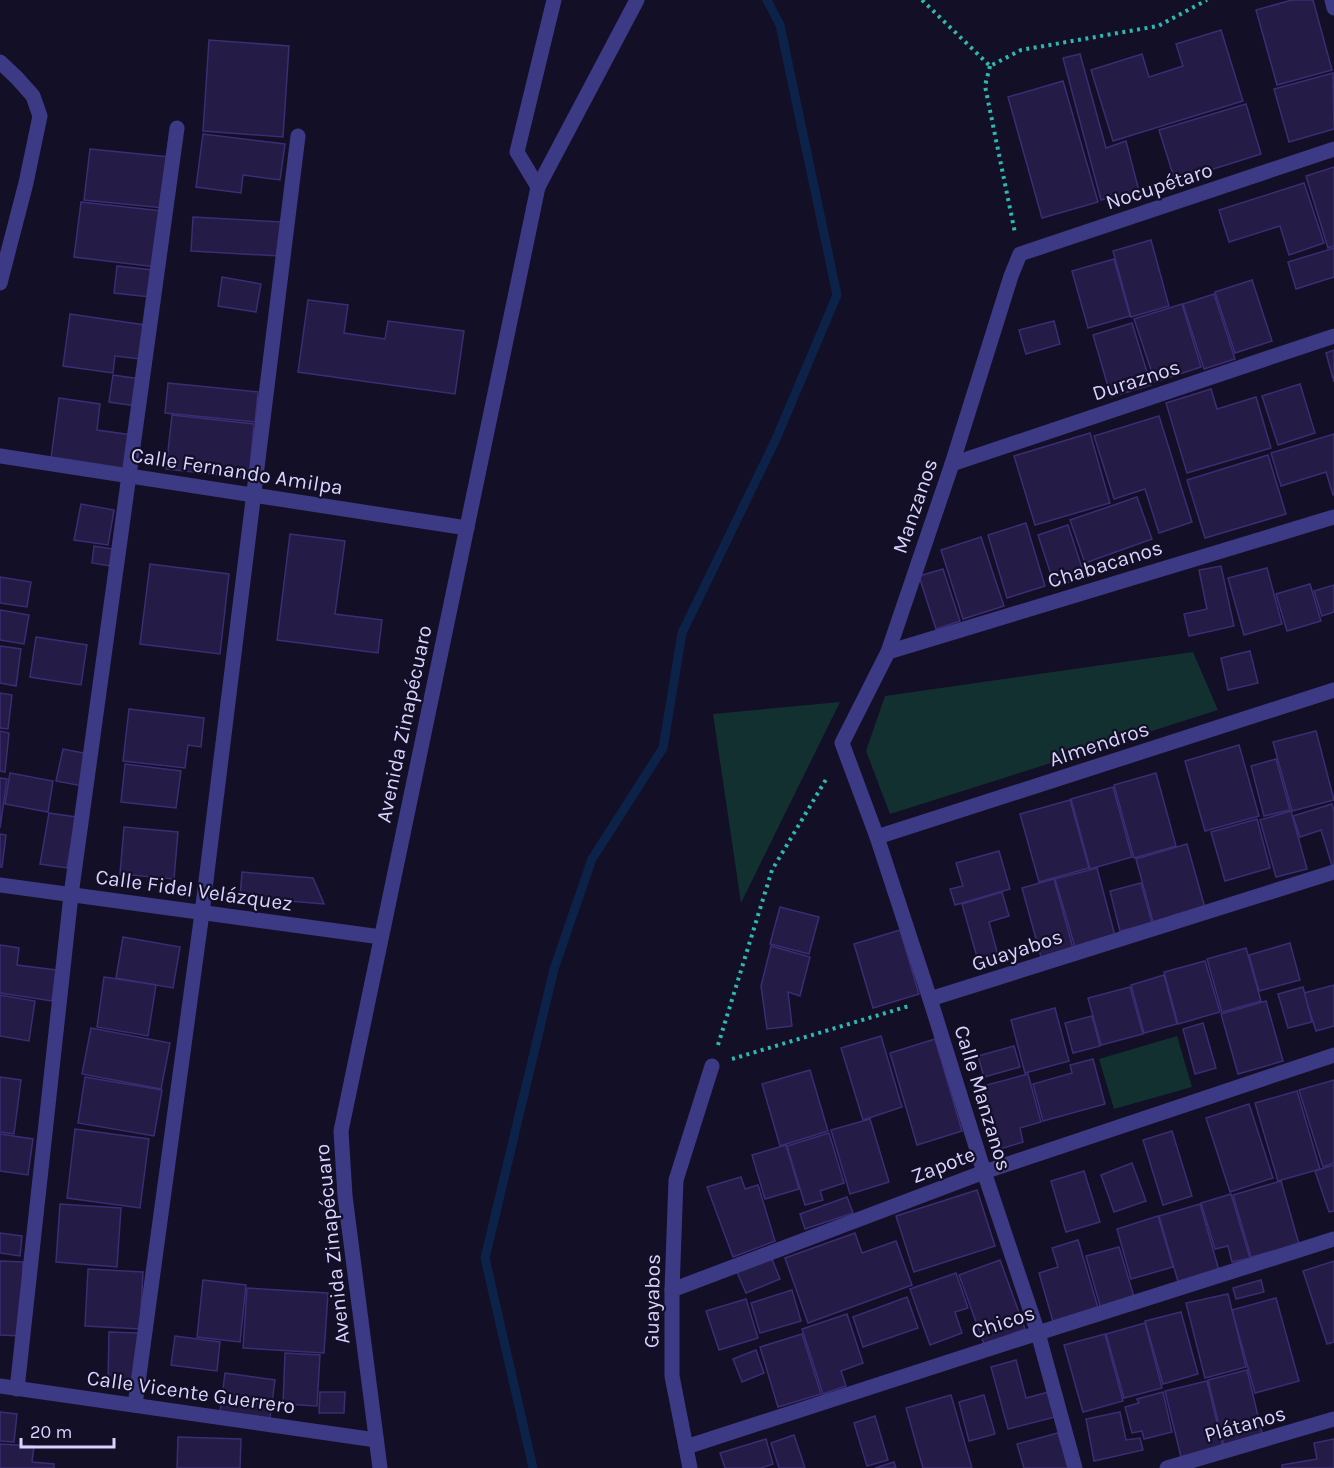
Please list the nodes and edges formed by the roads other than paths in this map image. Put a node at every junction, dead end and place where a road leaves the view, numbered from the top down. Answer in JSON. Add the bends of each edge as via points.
{"nodes":[{"id":1,"x":554,"y":0,"type":"edge"},
{"id":2,"x":637,"y":0,"type":"edge"},
{"id":3,"x":1332,"y":0,"type":"edge"},
{"id":4,"x":1334,"y":8,"type":"edge"},
{"id":5,"x":0,"y":62,"type":"edge"},
{"id":6,"x":177,"y":128,"type":"dead end"},
{"id":7,"x":298,"y":136,"type":"dead end"},
{"id":8,"x":1334,"y":149,"type":"edge"},
{"id":9,"x":538,"y":187,"type":"junction"},
{"id":10,"x":1011,"y":276,"type":"joint"},
{"id":11,"x":0,"y":282,"type":"edge"},
{"id":12,"x":1334,"y":336,"type":"edge"},
{"id":13,"x":0,"y":456,"type":"edge"},
{"id":14,"x":952,"y":464,"type":"junction"},
{"id":15,"x":129,"y":476,"type":"junction"},
{"id":16,"x":253,"y":495,"type":"junction"},
{"id":17,"x":1334,"y":517,"type":"edge"},
{"id":18,"x":467,"y":528,"type":"junction"},
{"id":19,"x":888,"y":652,"type":"junction"},
{"id":20,"x":1334,"y":690,"type":"edge"},
{"id":21,"x":842,"y":743,"type":"joint"},
{"id":22,"x":877,"y":837,"type":"junction"},
{"id":23,"x":1334,"y":872,"type":"edge"},
{"id":24,"x":0,"y":885,"type":"edge"},
{"id":25,"x":71,"y":895,"type":"junction"},
{"id":26,"x":202,"y":913,"type":"junction"},
{"id":27,"x":381,"y":937,"type":"junction"},
{"id":28,"x":930,"y":999,"type":"junction"},
{"id":29,"x":1334,"y":1055,"type":"edge"},
{"id":30,"x":712,"y":1066,"type":"road end"},
{"id":31,"x":984,"y":1172,"type":"junction"},
{"id":32,"x":1334,"y":1239,"type":"edge"},
{"id":33,"x":672,"y":1290,"type":"junction"},
{"id":34,"x":1038,"y":1333,"type":"junction"},
{"id":35,"x":0,"y":1386,"type":"edge"},
{"id":36,"x":17,"y":1389,"type":"junction"},
{"id":37,"x":135,"y":1405,"type":"junction"},
{"id":38,"x":1334,"y":1419,"type":"edge"},
{"id":39,"x":376,"y":1440,"type":"junction"},
{"id":40,"x":686,"y":1447,"type":"junction"},
{"id":41,"x":380,"y":1468,"type":"edge"},
{"id":42,"x":690,"y":1468,"type":"edge"},
{"id":43,"x":1075,"y":1468,"type":"edge"},
{"id":44,"x":1167,"y":1468,"type":"edge"}],
"edges":[{"from":1,"to":9,"type":"street","via":[[517,152]]},
{"from":2,"to":9,"type":"street","name":"Avenida Zinapécuaro"},
{"from":3,"to":4,"type":"street"},
{"from":5,"to":11,"type":"street","via":[[33,96],[40,116]]},
{"from":6,"to":15,"type":"street"},
{"from":7,"to":16,"type":"street"},
{"from":8,"to":10,"type":"street","name":"Nocupétaro","via":[[1020,254]]},
{"from":9,"to":18,"type":"street","name":"Avenida Zinapécuaro"},
{"from":10,"to":14,"type":"street","name":"Manzanos"},
{"from":12,"to":14,"type":"street","name":"Duraznos"},
{"from":13,"to":15,"type":"street","name":"Calle Fernando Amilpa"},
{"from":14,"to":19,"type":"street","name":"Manzanos"},
{"from":15,"to":16,"type":"street","name":"Calle Fernando Amilpa"},
{"from":15,"to":25,"type":"street"},
{"from":16,"to":18,"type":"street","name":"Calle Fernando Amilpa"},
{"from":16,"to":26,"type":"street"},
{"from":17,"to":19,"type":"street","name":"Chabacanos"},
{"from":18,"to":27,"type":"street","name":"Avenida Zinapécuaro"},
{"from":19,"to":21,"type":"street","name":"Manzanos"},
{"from":20,"to":22,"type":"street","name":"Almendros"},
{"from":21,"to":22,"type":"street","name":"Calle Manzanos"},
{"from":22,"to":28,"type":"street","name":"Calle Manzanos"},
{"from":23,"to":28,"type":"street","name":"Guayabos"},
{"from":24,"to":25,"type":"street","name":"Calle Fidel Velázquez"},
{"from":25,"to":26,"type":"street","name":"Calle Fidel Velázquez"},
{"from":25,"to":36,"type":"street"},
{"from":26,"to":27,"type":"street","name":"Calle Fidel Velázquez"},
{"from":26,"to":37,"type":"street"},
{"from":27,"to":39,"type":"street","name":"Avenida Zinapécuaro","via":[[341,1131],[345,1196]]},
{"from":28,"to":31,"type":"street","name":"Calle Manzanos"},
{"from":29,"to":31,"type":"street","name":"Zapote"},
{"from":30,"to":33,"type":"street","name":"Guayabos","via":[[676,1180]]},
{"from":31,"to":33,"type":"street","name":"Zapote"},
{"from":31,"to":34,"type":"street","name":"Calle Manzanos"},
{"from":32,"to":34,"type":"street","name":"Chicos"},
{"from":33,"to":40,"type":"street","name":"Guayabos","via":[[672,1376]]},
{"from":34,"to":40,"type":"street","name":"Chicos"},
{"from":34,"to":43,"type":"street","name":"Calle Manzanos"},
{"from":35,"to":36,"type":"street","name":"Calle Vicente Guerrero"},
{"from":36,"to":37,"type":"street","name":"Calle Vicente Guerrero"},
{"from":37,"to":39,"type":"street","name":"Calle Vicente Guerrero"},
{"from":38,"to":44,"type":"street","name":"Plátanos"},
{"from":39,"to":41,"type":"street","name":"Avenida Zinapécuaro"},
{"from":40,"to":42,"type":"street","name":"Guayabos"}]}
